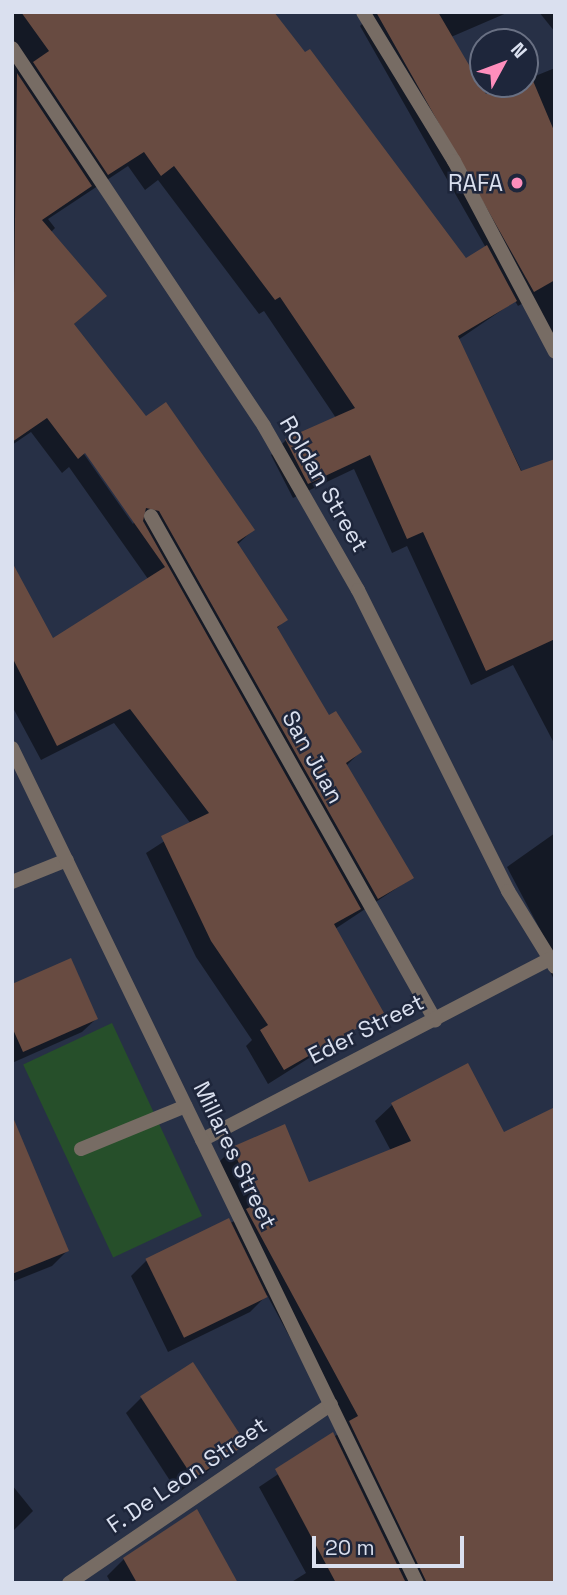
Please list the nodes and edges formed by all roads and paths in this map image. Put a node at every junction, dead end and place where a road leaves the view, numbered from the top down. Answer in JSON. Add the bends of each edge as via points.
{"nodes":[{"id":1,"x":363,"y":12,"type":"edge"},
{"id":2,"x":12,"y":48,"type":"edge"},
{"id":3,"x":555,"y":352,"type":"edge"},
{"id":4,"x":151,"y":516,"type":"dead end"},
{"id":5,"x":12,"y":748,"type":"edge"},
{"id":6,"x":66,"y":860,"type":"junction"},
{"id":7,"x":12,"y":882,"type":"edge"},
{"id":8,"x":552,"y":963,"type":"edge"},
{"id":9,"x":435,"y":1020,"type":"junction"},
{"id":10,"x":186,"y":1106,"type":"junction"},
{"id":11,"x":202,"y":1140,"type":"junction"},
{"id":12,"x":81,"y":1149,"type":"dead end"},
{"id":13,"x":331,"y":1404,"type":"junction"},
{"id":14,"x":69,"y":1583,"type":"edge"},
{"id":15,"x":417,"y":1583,"type":"edge"}],
"edges":[{"from":1,"to":3,"type":"street","via":[[454,161]]},
{"from":2,"to":8,"type":"street","name":"Roldan Street","via":[[264,426],[358,590],[508,891]]},
{"from":4,"to":9,"type":"street","name":"San Juan"},
{"from":5,"to":6,"type":"street","name":"Millares Street"},
{"from":6,"to":7,"type":"street"},
{"from":6,"to":10,"type":"street","name":"Millares Street"},
{"from":8,"to":9,"type":"street","name":"Eder Street"},
{"from":9,"to":11,"type":"street","name":"Eder Street"},
{"from":10,"to":11,"type":"street","name":"Millares Street"},
{"from":10,"to":12,"type":"street"},
{"from":11,"to":13,"type":"street","name":"Millares Street"},
{"from":13,"to":14,"type":"street","name":"F. De Leon Street"},
{"from":13,"to":15,"type":"street","name":"Millares Street"}]}
